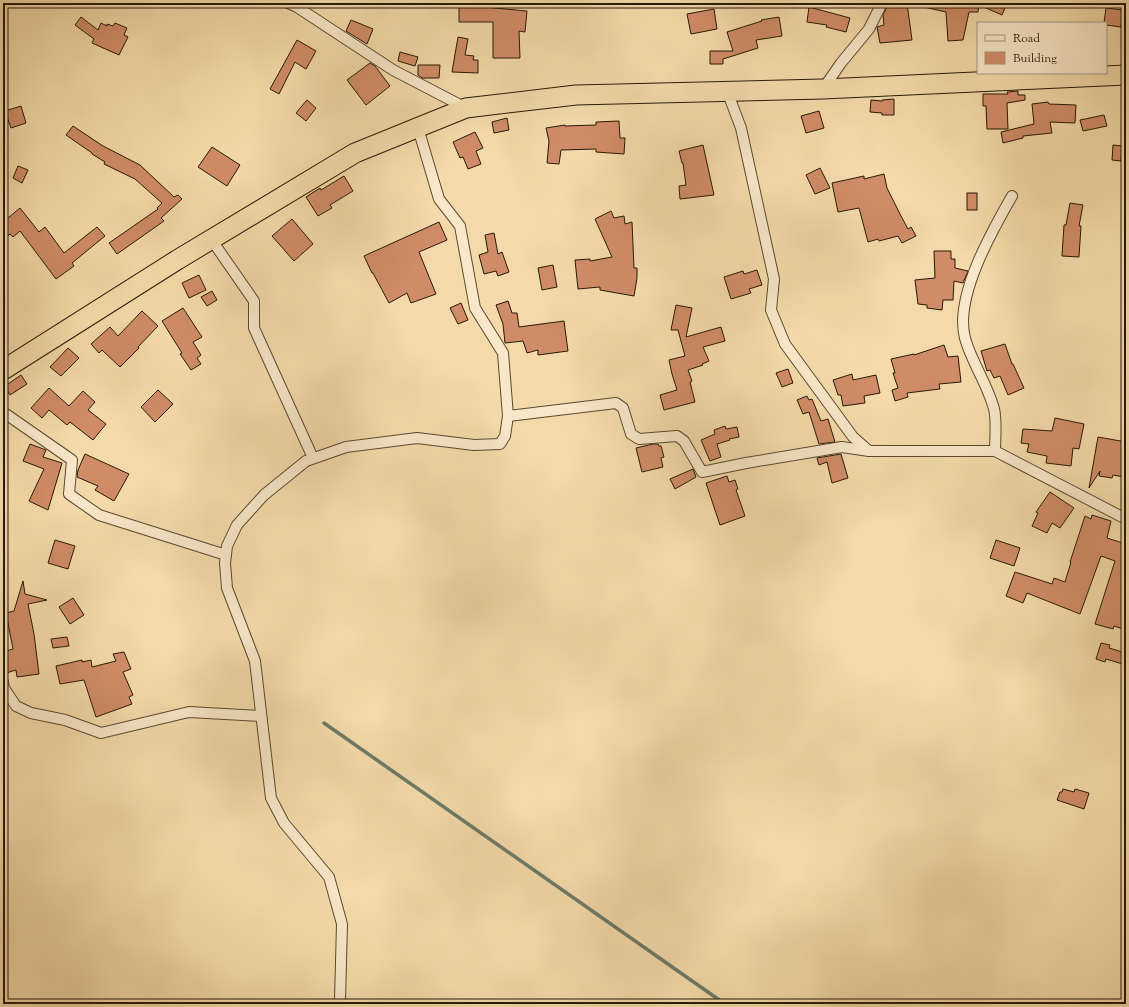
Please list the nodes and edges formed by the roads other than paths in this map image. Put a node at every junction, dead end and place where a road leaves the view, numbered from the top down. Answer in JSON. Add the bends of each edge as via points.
{"nodes":[{"id":1,"x":288,"y":3,"type":"edge"},
{"id":2,"x":882,"y":3,"type":"edge"},
{"id":3,"x":1126,"y":75,"type":"edge"},
{"id":4,"x":823,"y":89,"type":"junction"},
{"id":5,"x":727,"y":92,"type":"junction"},
{"id":6,"x":466,"y":108,"type":"junction"},
{"id":7,"x":418,"y":128,"type":"junction"},
{"id":8,"x":1012,"y":196,"type":"dead end"},
{"id":9,"x":211,"y":239,"type":"junction"},
{"id":10,"x":3,"y":370,"type":"edge"},
{"id":11,"x":3,"y":412,"type":"edge"},
{"id":12,"x":508,"y":416,"type":"junction"},
{"id":13,"x":869,"y":451,"type":"junction"},
{"id":14,"x":995,"y":451,"type":"junction"},
{"id":15,"x":314,"y":458,"type":"junction"},
{"id":16,"x":1126,"y":519,"type":"edge"},
{"id":17,"x":226,"y":555,"type":"junction"},
{"id":18,"x":3,"y":682,"type":"edge"},
{"id":19,"x":261,"y":716,"type":"junction"},
{"id":20,"x":341,"y":1004,"type":"edge"}],
"edges":[{"from":1,"to":6,"type":"street","via":[[298,7],[393,70]]},
{"from":2,"to":4,"type":"street","via":[[869,28]]},
{"from":3,"to":4,"type":"highway"},
{"from":4,"to":5,"type":"highway"},
{"from":5,"to":6,"type":"highway","via":[[576,95]]},
{"from":5,"to":13,"type":"street","via":[[741,128],[774,279],[771,310],[784,344],[853,437]]},
{"from":6,"to":7,"type":"highway"},
{"from":7,"to":9,"type":"highway","via":[[355,153]]},
{"from":7,"to":12,"type":"street","via":[[439,199],[460,226],[475,308],[503,353]]},
{"from":8,"to":14,"type":"street","via":[[976,268],[963,317],[965,338],[994,409]]},
{"from":9,"to":10,"type":"highway"},
{"from":9,"to":15,"type":"street","via":[[254,301],[254,328]]},
{"from":11,"to":17,"type":"street","via":[[72,460],[69,494],[100,515]]},
{"from":12,"to":13,"type":"street","via":[[616,402],[623,408],[631,434],[639,439],[677,436],[684,441],[702,472],[842,447]]},
{"from":12,"to":15,"type":"street","via":[[500,444],[474,445],[417,438],[346,447]]},
{"from":13,"to":14,"type":"street"},
{"from":14,"to":16,"type":"street"},
{"from":15,"to":17,"type":"street","via":[[306,461],[264,495],[237,525],[227,546]]},
{"from":17,"to":19,"type":"street","via":[[228,588],[255,660]]},
{"from":18,"to":19,"type":"street","via":[[16,706],[101,733],[189,712]]},
{"from":19,"to":20,"type":"street","via":[[271,798],[284,823],[329,878],[342,924]]}]}
